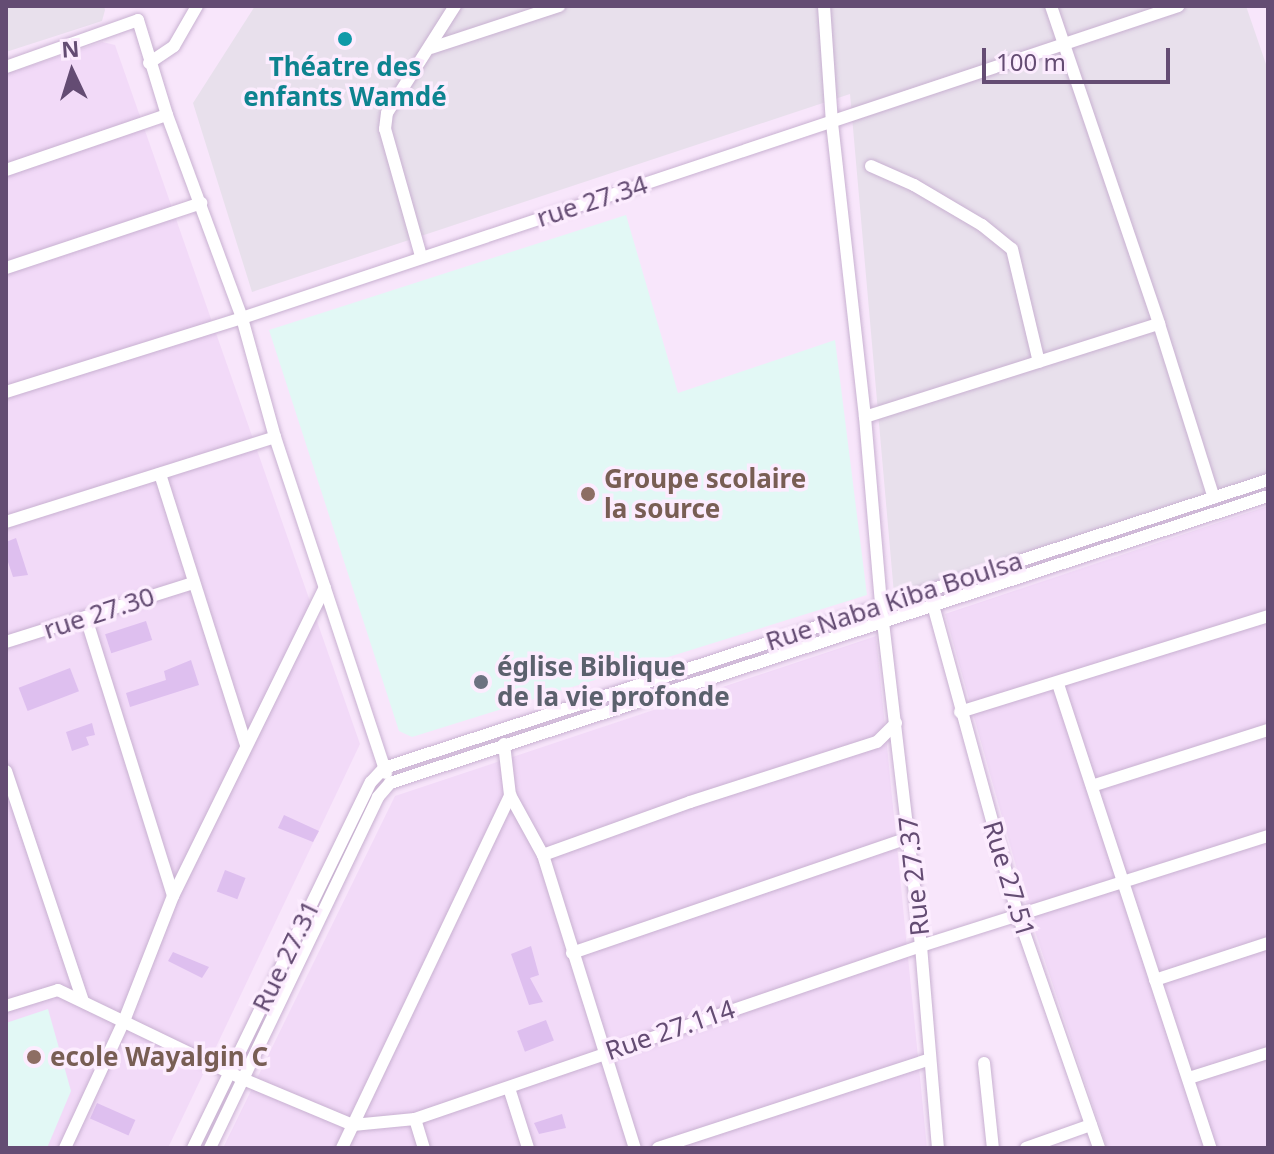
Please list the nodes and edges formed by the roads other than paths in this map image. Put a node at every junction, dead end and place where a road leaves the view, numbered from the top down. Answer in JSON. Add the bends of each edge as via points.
{"nodes":[{"id":1,"x":197,"y":6,"type":"edge"},
{"id":2,"x":455,"y":6,"type":"edge"},
{"id":3,"x":559,"y":6,"type":"edge"},
{"id":4,"x":824,"y":6,"type":"edge"},
{"id":5,"x":1051,"y":6,"type":"edge"},
{"id":6,"x":1178,"y":6,"type":"edge"},
{"id":7,"x":1063,"y":43,"type":"junction"},
{"id":8,"x":431,"y":48,"type":"junction"},
{"id":9,"x":149,"y":63,"type":"junction"},
{"id":10,"x":6,"y":67,"type":"edge"},
{"id":11,"x":167,"y":115,"type":"junction"},
{"id":12,"x":832,"y":123,"type":"junction"},
{"id":13,"x":871,"y":166,"type":"dead end"},
{"id":14,"x":6,"y":170,"type":"edge"},
{"id":15,"x":201,"y":203,"type":"junction"},
{"id":16,"x":421,"y":256,"type":"junction"},
{"id":17,"x":6,"y":268,"type":"edge"},
{"id":18,"x":242,"y":318,"type":"junction"},
{"id":19,"x":1159,"y":324,"type":"junction"},
{"id":20,"x":1039,"y":362,"type":"junction"},
{"id":21,"x":6,"y":392,"type":"edge"},
{"id":22,"x":865,"y":417,"type":"junction"},
{"id":23,"x":275,"y":437,"type":"junction"},
{"id":24,"x":160,"y":474,"type":"junction"},
{"id":25,"x":1268,"y":480,"type":"edge"},
{"id":26,"x":1268,"y":496,"type":"edge"},
{"id":27,"x":1214,"y":498,"type":"junction"},
{"id":28,"x":6,"y":522,"type":"edge"},
{"id":29,"x":193,"y":583,"type":"junction"},
{"id":30,"x":325,"y":587,"type":"junction"},
{"id":31,"x":881,"y":605,"type":"junction"},
{"id":32,"x":933,"y":605,"type":"junction"},
{"id":33,"x":1268,"y":616,"type":"edge"},
{"id":34,"x":86,"y":618,"type":"junction"},
{"id":35,"x":884,"y":621,"type":"junction"},
{"id":36,"x":6,"y":642,"type":"edge"},
{"id":37,"x":1058,"y":684,"type":"junction"},
{"id":38,"x":960,"y":712,"type":"junction"},
{"id":39,"x":896,"y":723,"type":"junction"},
{"id":40,"x":1268,"y":730,"type":"edge"},
{"id":41,"x":877,"y":742,"type":"junction"},
{"id":42,"x":504,"y":744,"type":"junction"},
{"id":43,"x":246,"y":745,"type":"junction"},
{"id":44,"x":899,"y":746,"type":"junction"},
{"id":45,"x":384,"y":768,"type":"junction"},
{"id":46,"x":6,"y":771,"type":"edge"},
{"id":47,"x":390,"y":783,"type":"junction"},
{"id":48,"x":1092,"y":786,"type":"junction"},
{"id":49,"x":510,"y":795,"type":"junction"},
{"id":50,"x":1268,"y":836,"type":"edge"},
{"id":51,"x":910,"y":837,"type":"junction"},
{"id":52,"x":543,"y":855,"type":"junction"},
{"id":53,"x":1122,"y":882,"type":"junction"},
{"id":54,"x":173,"y":896,"type":"junction"},
{"id":55,"x":1018,"y":915,"type":"junction"},
{"id":56,"x":1268,"y":943,"type":"edge"},
{"id":57,"x":921,"y":946,"type":"junction"},
{"id":58,"x":572,"y":953,"type":"junction"},
{"id":59,"x":1155,"y":980,"type":"junction"},
{"id":60,"x":83,"y":1001,"type":"junction"},
{"id":61,"x":6,"y":1006,"type":"edge"},
{"id":62,"x":124,"y":1021,"type":"junction"},
{"id":63,"x":603,"y":1052,"type":"junction"},
{"id":64,"x":1268,"y":1053,"type":"edge"},
{"id":65,"x":930,"y":1059,"type":"junction"},
{"id":66,"x":984,"y":1063,"type":"dead end"},
{"id":67,"x":230,"y":1073,"type":"junction"},
{"id":68,"x":1189,"y":1078,"type":"junction"},
{"id":69,"x":243,"y":1079,"type":"junction"},
{"id":70,"x":509,"y":1088,"type":"junction"},
{"id":71,"x":415,"y":1119,"type":"junction"},
{"id":72,"x":353,"y":1125,"type":"junction"},
{"id":73,"x":1091,"y":1125,"type":"junction"},
{"id":74,"x":65,"y":1148,"type":"edge"},
{"id":75,"x":193,"y":1148,"type":"edge"},
{"id":76,"x":210,"y":1148,"type":"edge"},
{"id":77,"x":342,"y":1148,"type":"edge"},
{"id":78,"x":424,"y":1148,"type":"edge"},
{"id":79,"x":528,"y":1148,"type":"edge"},
{"id":80,"x":635,"y":1148,"type":"edge"},
{"id":81,"x":658,"y":1148,"type":"edge"},
{"id":82,"x":938,"y":1148,"type":"edge"},
{"id":83,"x":993,"y":1148,"type":"edge"},
{"id":84,"x":1026,"y":1148,"type":"edge"},
{"id":85,"x":1099,"y":1148,"type":"edge"},
{"id":86,"x":1211,"y":1148,"type":"edge"}],
"edges":[{"from":1,"to":9,"type":"street","via":[[174,46]]},
{"from":2,"to":8,"type":"street"},
{"from":3,"to":8,"type":"street"},
{"from":4,"to":12,"type":"street","name":"Rue 27.37"},
{"from":5,"to":7,"type":"street"},
{"from":6,"to":7,"type":"street","name":"rue 27.34"},
{"from":7,"to":12,"type":"street","name":"rue 27.34"},
{"from":7,"to":19,"type":"street"},
{"from":8,"to":16,"type":"street","via":[[387,113],[385,129]]},
{"from":9,"to":10,"type":"street","via":[[138,20]]},
{"from":9,"to":11,"type":"street"},
{"from":11,"to":14,"type":"street"},
{"from":11,"to":15,"type":"street"},
{"from":12,"to":16,"type":"street","name":"rue 27.34"},
{"from":12,"to":22,"type":"street","name":"Rue 27.37"},
{"from":13,"to":20,"type":"street","via":[[914,185],[1012,249]]},
{"from":15,"to":17,"type":"street"},
{"from":15,"to":18,"type":"street"},
{"from":16,"to":18,"type":"street","name":"rue 27.34"},
{"from":18,"to":21,"type":"street","name":"rue 27.34"},
{"from":18,"to":23,"type":"street"},
{"from":19,"to":20,"type":"street"},
{"from":19,"to":27,"type":"street"},
{"from":20,"to":22,"type":"street"},
{"from":22,"to":31,"type":"street","name":"Rue 27.37"},
{"from":23,"to":24,"type":"street"},
{"from":23,"to":30,"type":"street"},
{"from":24,"to":28,"type":"street"},
{"from":24,"to":29,"type":"street"},
{"from":25,"to":27,"type":"street","name":"Rue Naba Kiba Boulsa"},
{"from":26,"to":32,"type":"street","name":"Rue Naba Kiba Boulsa"},
{"from":27,"to":31,"type":"street","name":"Rue Naba Kiba Boulsa"},
{"from":29,"to":34,"type":"street","name":"rue 27.30"},
{"from":29,"to":43,"type":"street"},
{"from":30,"to":43,"type":"street"},
{"from":30,"to":45,"type":"street"},
{"from":31,"to":35,"type":"street","name":"Rue 27.37"},
{"from":31,"to":45,"type":"street","name":"Rue Naba Kiba Boulsa"},
{"from":32,"to":35,"type":"street","name":"Rue Naba Kiba Boulsa"},
{"from":32,"to":38,"type":"street","name":"Rue 27.51"},
{"from":33,"to":37,"type":"street"},
{"from":34,"to":36,"type":"street","name":"rue 27.30"},
{"from":34,"to":54,"type":"street"},
{"from":35,"to":39,"type":"street","name":"Rue 27.37"},
{"from":35,"to":42,"type":"street","name":"Rue Naba Kiba Boulsa"},
{"from":37,"to":38,"type":"street"},
{"from":37,"to":48,"type":"street"},
{"from":38,"to":55,"type":"street","name":"Rue 27.51"},
{"from":39,"to":41,"type":"street"},
{"from":39,"to":44,"type":"street","name":"Rue 27.37"},
{"from":40,"to":48,"type":"street"},
{"from":41,"to":44,"type":"street"},
{"from":41,"to":52,"type":"street"},
{"from":42,"to":47,"type":"street","name":"Rue Naba Kiba Boulsa"},
{"from":42,"to":49,"type":"street"},
{"from":43,"to":54,"type":"street"},
{"from":44,"to":51,"type":"street","name":"Rue 27.37"},
{"from":45,"to":47,"type":"street"},
{"from":45,"to":67,"type":"street","name":"Rue 27.31","via":[[371,782]]},
{"from":46,"to":60,"type":"street"},
{"from":47,"to":69,"type":"street","name":"Rue 27.31","via":[[378,797]]},
{"from":48,"to":53,"type":"street"},
{"from":49,"to":52,"type":"street"},
{"from":49,"to":72,"type":"street"},
{"from":50,"to":53,"type":"street","name":"Rue 27.114"},
{"from":51,"to":57,"type":"street","name":"Rue 27.37"},
{"from":51,"to":58,"type":"street"},
{"from":52,"to":58,"type":"street"},
{"from":53,"to":55,"type":"street","name":"Rue 27.114"},
{"from":53,"to":59,"type":"street"},
{"from":54,"to":62,"type":"street"},
{"from":55,"to":57,"type":"street","name":"Rue 27.114"},
{"from":55,"to":73,"type":"street","name":"Rue 27.51"},
{"from":56,"to":59,"type":"street"},
{"from":57,"to":63,"type":"street","name":"Rue 27.114"},
{"from":57,"to":65,"type":"street","name":"Rue 27.37"},
{"from":58,"to":63,"type":"street"},
{"from":59,"to":68,"type":"street"},
{"from":60,"to":61,"type":"street","name":"Rue 27.114","via":[[58,990]]},
{"from":60,"to":62,"type":"street","name":"Rue 27.114"},
{"from":62,"to":67,"type":"street","name":"Rue 27.114"},
{"from":62,"to":74,"type":"street"},
{"from":63,"to":70,"type":"street","name":"Rue 27.114"},
{"from":63,"to":80,"type":"street"},
{"from":64,"to":68,"type":"street"},
{"from":65,"to":81,"type":"street"},
{"from":65,"to":82,"type":"street","name":"Rue 27.37"},
{"from":66,"to":83,"type":"street"},
{"from":67,"to":69,"type":"street","name":"Rue 27.114"},
{"from":67,"to":75,"type":"street","name":"Rue 27.31"},
{"from":68,"to":86,"type":"street"},
{"from":69,"to":72,"type":"street","name":"Rue 27.114"},
{"from":69,"to":76,"type":"street","name":"Rue 27.31"},
{"from":70,"to":71,"type":"street","name":"Rue 27.114"},
{"from":70,"to":79,"type":"street"},
{"from":71,"to":72,"type":"street","name":"Rue 27.114"},
{"from":71,"to":78,"type":"street"},
{"from":72,"to":77,"type":"street"},
{"from":73,"to":84,"type":"street"},
{"from":73,"to":85,"type":"street","name":"Rue 27.51"}]}
